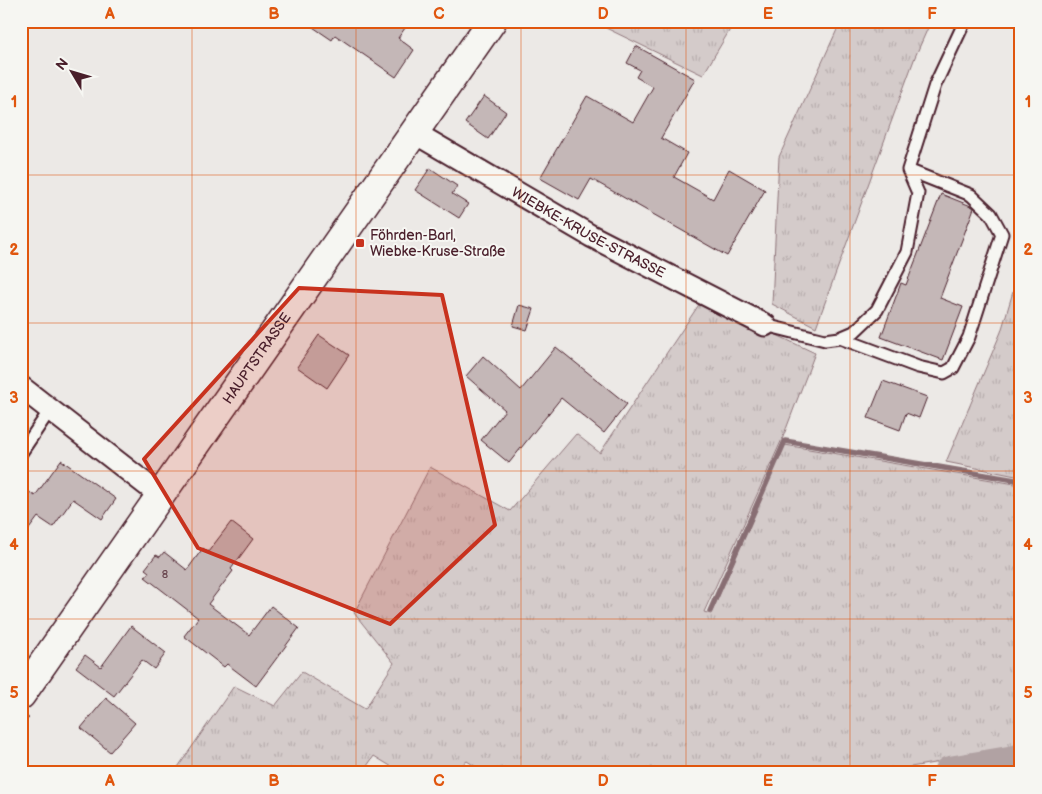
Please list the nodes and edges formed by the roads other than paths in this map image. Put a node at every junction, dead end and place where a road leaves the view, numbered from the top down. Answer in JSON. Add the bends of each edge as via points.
{"nodes":[{"id":1,"x":492,"y":21,"type":"edge"},
{"id":2,"x":965,"y":21,"type":"edge"},
{"id":3,"x":415,"y":133,"type":"junction"},
{"id":4,"x":908,"y":170,"type":"junction"},
{"id":5,"x":765,"y":325,"type":"joint"},
{"id":6,"x":840,"y":338,"type":"junction"},
{"id":7,"x":21,"y":387,"type":"edge"},
{"id":8,"x":50,"y":410,"type":"junction"},
{"id":9,"x":21,"y":453,"type":"edge"},
{"id":10,"x":161,"y":496,"type":"junction"},
{"id":11,"x":21,"y":695,"type":"edge"}],
"edges":[{"from":1,"to":3,"type":"main road","name":"HAUPTSTRASSE"},
{"from":2,"to":4,"type":"lane","via":[[935,85]]},
{"from":3,"to":5,"type":"street","name":"WIEBKE-KRUSE-STRASSE","via":[[590,236]]},
{"from":3,"to":10,"type":"main road","name":"HAUPTSTRASSE"},
{"from":4,"to":6,"type":"lane","via":[[918,193],[907,252],[877,310],[854,332]]},
{"from":4,"to":6,"type":"lane","via":[[971,195],[991,214],[1002,234],[969,337],[953,368],[944,373],[918,368]]},
{"from":5,"to":6,"type":"lane","via":[[825,340]]},
{"from":7,"to":8,"type":"street"},
{"from":8,"to":9,"type":"lane"},
{"from":8,"to":10,"type":"street"},
{"from":10,"to":11,"type":"main road","name":"HAUPTSTRASSE"}]}
